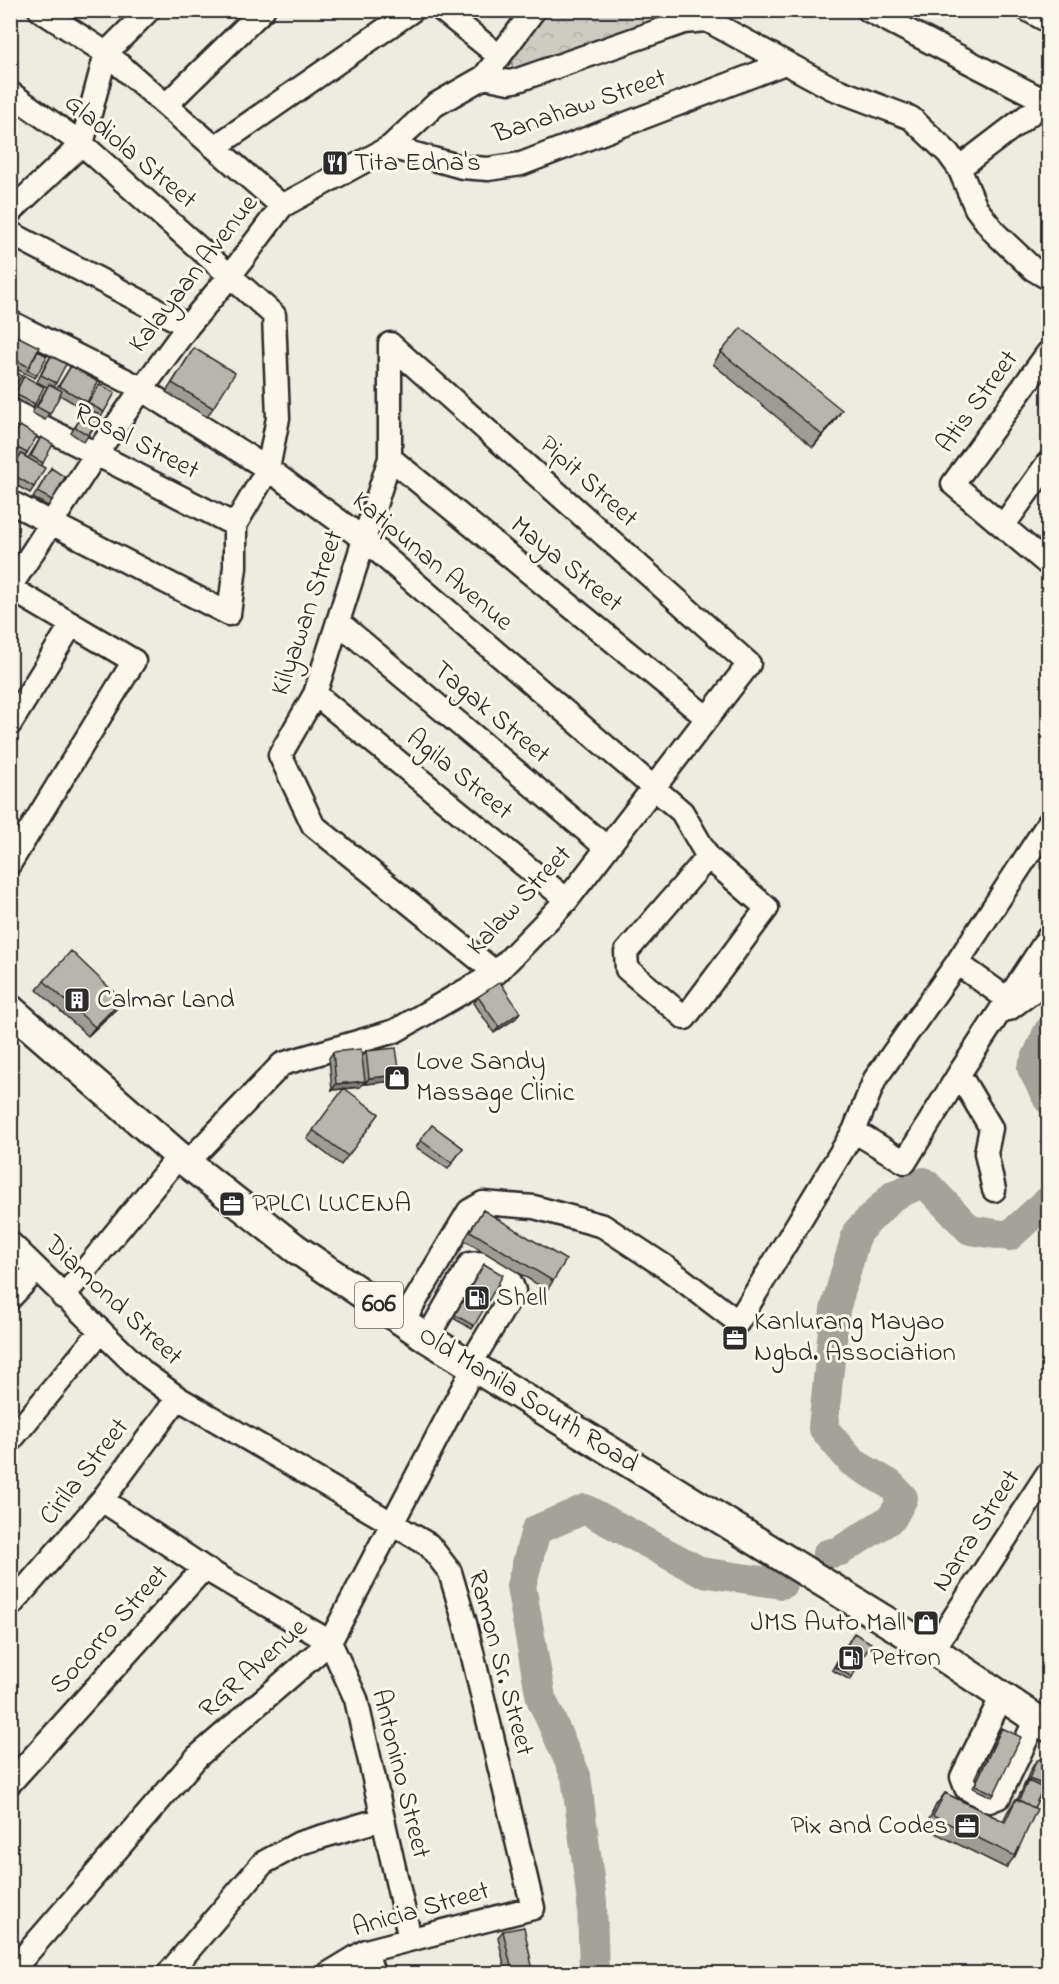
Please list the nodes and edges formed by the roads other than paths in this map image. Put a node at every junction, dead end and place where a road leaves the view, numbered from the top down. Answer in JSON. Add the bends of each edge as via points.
{"nodes":[{"id":1,"x":40,"y":10,"type":"edge"},
{"id":2,"x":149,"y":10,"type":"edge"},
{"id":3,"x":263,"y":10,"type":"edge"},
{"id":4,"x":413,"y":10,"type":"edge"},
{"id":5,"x":442,"y":10,"type":"edge"},
{"id":6,"x":534,"y":10,"type":"edge"},
{"id":7,"x":868,"y":10,"type":"edge"},
{"id":8,"x":1028,"y":10,"type":"edge"},
{"id":9,"x":1048,"y":21,"type":"edge"},
{"id":10,"x":106,"y":53,"type":"junction"},
{"id":11,"x":499,"y":56,"type":"junction"},
{"id":12,"x":785,"y":63,"type":"junction"},
{"id":13,"x":484,"y":78,"type":"junction"},
{"id":14,"x":13,"y":99,"type":"edge"},
{"id":15,"x":1047,"y":100,"type":"edge"},
{"id":16,"x":166,"y":105,"type":"junction"},
{"id":17,"x":82,"y":144,"type":"junction"},
{"id":18,"x":215,"y":147,"type":"junction"},
{"id":19,"x":390,"y":147,"type":"junction"},
{"id":20,"x":959,"y":168,"type":"junction"},
{"id":21,"x":282,"y":206,"type":"junction"},
{"id":22,"x":10,"y":212,"type":"edge"},
{"id":23,"x":10,"y":233,"type":"edge"},
{"id":24,"x":230,"y":276,"type":"junction"},
{"id":25,"x":1048,"y":278,"type":"edge"},
{"id":26,"x":10,"y":322,"type":"edge"},
{"id":27,"x":188,"y":326,"type":"junction"},
{"id":28,"x":390,"y":344,"type":"joint"},
{"id":29,"x":1048,"y":353,"type":"edge"},
{"id":30,"x":142,"y":389,"type":"junction"},
{"id":31,"x":10,"y":410,"type":"edge"},
{"id":32,"x":96,"y":454,"type":"junction"},
{"id":33,"x":390,"y":458,"type":"junction"},
{"id":34,"x":1048,"y":463,"type":"edge"},
{"id":35,"x":268,"y":469,"type":"junction"},
{"id":36,"x":10,"y":502,"type":"edge"},
{"id":37,"x":52,"y":524,"type":"junction"},
{"id":38,"x":235,"y":525,"type":"junction"},
{"id":39,"x":1003,"y":525,"type":"junction"},
{"id":40,"x":364,"y":540,"type":"junction"},
{"id":41,"x":1048,"y":564,"type":"edge"},
{"id":42,"x":10,"y":588,"type":"edge"},
{"id":43,"x":338,"y":622,"type":"junction"},
{"id":44,"x":72,"y":624,"type":"junction"},
{"id":45,"x":749,"y":664,"type":"joint"},
{"id":46,"x":315,"y":694,"type":"junction"},
{"id":47,"x":706,"y":717,"type":"junction"},
{"id":48,"x":10,"y":724,"type":"edge"},
{"id":49,"x":655,"y":788,"type":"junction"},
{"id":50,"x":1048,"y":824,"type":"edge"},
{"id":51,"x":606,"y":848,"type":"junction"},
{"id":52,"x":708,"y":857,"type":"junction"},
{"id":53,"x":10,"y":863,"type":"edge"},
{"id":54,"x":567,"y":900,"type":"junction"},
{"id":55,"x":1048,"y":938,"type":"edge"},
{"id":56,"x":957,"y":963,"type":"junction"},
{"id":57,"x":496,"y":973,"type":"junction"},
{"id":58,"x":1048,"y":980,"type":"edge"},
{"id":59,"x":1009,"y":1000,"type":"junction"},
{"id":60,"x":10,"y":1009,"type":"edge"},
{"id":61,"x":996,"y":1018,"type":"junction"},
{"id":62,"x":959,"y":1074,"type":"junction"},
{"id":63,"x":854,"y":1131,"type":"junction"},
{"id":64,"x":183,"y":1159,"type":"junction"},
{"id":65,"x":994,"y":1190,"type":"dead end"},
{"id":66,"x":10,"y":1243,"type":"edge"},
{"id":67,"x":36,"y":1270,"type":"junction"},
{"id":68,"x":63,"y":1297,"type":"junction"},
{"id":69,"x":10,"y":1298,"type":"edge"},
{"id":70,"x":403,"y":1321,"type":"junction"},
{"id":71,"x":101,"y":1331,"type":"junction"},
{"id":72,"x":427,"y":1338,"type":"junction"},
{"id":73,"x":473,"y":1364,"type":"junction"},
{"id":74,"x":178,"y":1398,"type":"junction"},
{"id":75,"x":10,"y":1441,"type":"edge"},
{"id":76,"x":1048,"y":1473,"type":"edge"},
{"id":77,"x":102,"y":1500,"type":"junction"},
{"id":78,"x":393,"y":1523,"type":"junction"},
{"id":79,"x":204,"y":1568,"type":"junction"},
{"id":80,"x":10,"y":1606,"type":"edge"},
{"id":81,"x":330,"y":1642,"type":"junction"},
{"id":82,"x":933,"y":1650,"type":"junction"},
{"id":83,"x":1002,"y":1695,"type":"junction"},
{"id":84,"x":1042,"y":1723,"type":"edge"},
{"id":85,"x":10,"y":1783,"type":"edge"},
{"id":86,"x":382,"y":1819,"type":"junction"},
{"id":87,"x":532,"y":1908,"type":"joint"},
{"id":88,"x":410,"y":1939,"type":"junction"},
{"id":89,"x":366,"y":1951,"type":"junction"},
{"id":90,"x":10,"y":1973,"type":"edge"},
{"id":91,"x":168,"y":1974,"type":"edge"},
{"id":92,"x":328,"y":1974,"type":"edge"},
{"id":93,"x":372,"y":1974,"type":"edge"}],
"edges":[{"from":1,"to":10,"type":"street"},
{"from":2,"to":10,"type":"street"},
{"from":3,"to":16,"type":"street"},
{"from":4,"to":18,"type":"street"},
{"from":5,"to":11,"type":"street"},
{"from":6,"to":11,"type":"street","name":"Kalayaan Avenue"},
{"from":7,"to":15,"type":"street"},
{"from":8,"to":9,"type":"street"},
{"from":10,"to":16,"type":"street"},
{"from":10,"to":17,"type":"street"},
{"from":11,"to":13,"type":"street","name":"Kalayaan Avenue"},
{"from":12,"to":13,"type":"street","via":[[700,19],[518,80]]},
{"from":12,"to":19,"type":"street","name":"Banahaw Street","via":[[521,164],[488,169],[462,167]]},
{"from":12,"to":20,"type":"street","via":[[832,88],[911,118]]},
{"from":13,"to":19,"type":"street","name":"Kalayaan Avenue","via":[[435,105]]},
{"from":14,"to":17,"type":"street","name":"Gladiola Street"},
{"from":15,"to":20,"type":"street"},
{"from":16,"to":18,"type":"street"},
{"from":17,"to":22,"type":"street"},
{"from":17,"to":24,"type":"street","name":"Gladiola Street"},
{"from":18,"to":21,"type":"street"},
{"from":19,"to":21,"type":"street","name":"Kalayaan Avenue"},
{"from":20,"to":25,"type":"street","via":[[976,208],[995,232],[1033,269]]},
{"from":21,"to":24,"type":"street","name":"Kalayaan Avenue"},
{"from":23,"to":27,"type":"street"},
{"from":24,"to":27,"type":"street","name":"Kalayaan Avenue"},
{"from":24,"to":35,"type":"street","name":"Gladiola Street","via":[[274,315],[278,418]]},
{"from":26,"to":30,"type":"street","name":"Katipunan Avenue"},
{"from":27,"to":30,"type":"street","name":"Kalayaan Avenue"},
{"from":28,"to":33,"type":"street","name":"Kilyawan Street"},
{"from":28,"to":45,"type":"street","name":"Pipit Street"},
{"from":29,"to":39,"type":"street","name":"Atis Street","via":[[953,484]]},
{"from":30,"to":32,"type":"street","name":"Kalayaan Avenue"},
{"from":30,"to":35,"type":"street","name":"Katipunan Avenue"},
{"from":31,"to":32,"type":"street","name":"Rosal Street"},
{"from":32,"to":37,"type":"street","name":"Kalayaan Avenue"},
{"from":32,"to":38,"type":"street","name":"Rosal Street"},
{"from":33,"to":40,"type":"street","name":"Kilyawan Street"},
{"from":33,"to":47,"type":"street","name":"Maya Street"},
{"from":34,"to":39,"type":"street"},
{"from":35,"to":38,"type":"street","name":"Gladiola Street"},
{"from":35,"to":40,"type":"street","name":"Katipunan Avenue"},
{"from":36,"to":37,"type":"street"},
{"from":37,"to":38,"type":"street","via":[[229,614]]},
{"from":37,"to":42,"type":"street","name":"Kalayaan Avenue"},
{"from":39,"to":41,"type":"street"},
{"from":40,"to":43,"type":"street","name":"Kilyawan Street"},
{"from":40,"to":49,"type":"street","name":"Katipunan Avenue"},
{"from":42,"to":44,"type":"street"},
{"from":43,"to":46,"type":"street","name":"Kilyawan Street"},
{"from":43,"to":51,"type":"street","name":"Tagak Street"},
{"from":44,"to":48,"type":"street"},
{"from":44,"to":53,"type":"street","via":[[134,661]]},
{"from":45,"to":47,"type":"street","name":"Kalaw Street"},
{"from":46,"to":54,"type":"street","name":"Agila Street"},
{"from":46,"to":57,"type":"street","name":"Kilyawan Street","via":[[280,755],[313,825]]},
{"from":47,"to":49,"type":"street","name":"Kalaw Street"},
{"from":49,"to":51,"type":"street","name":"Kalaw Street"},
{"from":49,"to":52,"type":"street","name":"Katipunan Avenue","via":[[682,812]]},
{"from":50,"to":56,"type":"street"},
{"from":51,"to":54,"type":"street","name":"Kalaw Street"},
{"from":52,"to":52,"type":"street","name":"Katipunan Avenue","via":[[626,952],[627,969],[685,1017],[767,908]]},
{"from":54,"to":57,"type":"street","name":"Kalaw Street"},
{"from":55,"to":59,"type":"street"},
{"from":56,"to":59,"type":"street"},
{"from":56,"to":63,"type":"street","via":[[875,1079]]},
{"from":57,"to":64,"type":"street","name":"Kalaw Street","via":[[395,1031],[282,1064]]},
{"from":58,"to":61,"type":"street"},
{"from":59,"to":61,"type":"street"},
{"from":60,"to":64,"type":"main road","name":"Old Manila South Road","number":"606"},
{"from":61,"to":62,"type":"street"},
{"from":62,"to":63,"type":"street","via":[[905,1162]]},
{"from":62,"to":65,"type":"street","via":[[991,1128],[986,1153]]},
{"from":63,"to":70,"type":"street","via":[[738,1322],[603,1226],[534,1207],[483,1203],[469,1211]]},
{"from":64,"to":68,"type":"street","name":"Kalaw Street"},
{"from":64,"to":70,"type":"main road","name":"Old Manila South Road","number":"606","via":[[295,1248]]},
{"from":66,"to":67,"type":"street","name":"Diamond Street"},
{"from":67,"to":68,"type":"street","name":"Diamond Street"},
{"from":67,"to":69,"type":"street"},
{"from":68,"to":71,"type":"street","name":"Diamond Street"},
{"from":70,"to":72,"type":"main road","name":"Old Manila South Road","number":"606"},
{"from":71,"to":74,"type":"street","name":"Diamond Street","via":[[144,1373]]},
{"from":71,"to":75,"type":"street"},
{"from":72,"to":73,"type":"main road","name":"Old Manila South Road","number":"606"},
{"from":72,"to":73,"type":"street","name":"RGR Avenue","via":[[470,1264],[497,1267],[508,1277],[514,1291]]},
{"from":73,"to":78,"type":"street","name":"RGR Avenue"},
{"from":73,"to":82,"type":"main road","name":"Old Manila South Road","number":"606","via":[[768,1551]]},
{"from":74,"to":77,"type":"street","name":"Cirila Street"},
{"from":74,"to":78,"type":"street","name":"Ramon Sr. Street"},
{"from":76,"to":82,"type":"street","name":"Narra Street"},
{"from":77,"to":79,"type":"street"},
{"from":77,"to":80,"type":"street","name":"Cirila Street"},
{"from":78,"to":81,"type":"street","name":"RGR Avenue"},
{"from":78,"to":87,"type":"street","name":"Ramon Sr. Street","via":[[429,1545],[450,1572]]},
{"from":79,"to":81,"type":"street"},
{"from":79,"to":85,"type":"street","name":"Socorro Street"},
{"from":81,"to":86,"type":"street","name":"Antonino Street","via":[[356,1700]]},
{"from":81,"to":90,"type":"street","name":"RGR Avenue","via":[[197,1757]]},
{"from":82,"to":83,"type":"main road","name":"Old Manila South Road","number":"606"},
{"from":83,"to":84,"type":"main road","name":"Old Manila South Road","number":"606"},
{"from":83,"to":84,"type":"street","via":[[962,1777],[966,1788],[989,1801],[999,1797]]},
{"from":86,"to":88,"type":"street","name":"Antonino Street"},
{"from":86,"to":91,"type":"street","via":[[300,1843],[263,1863]]},
{"from":87,"to":88,"type":"street","name":"Anicia Street"},
{"from":88,"to":89,"type":"street","name":"Anicia Street"},
{"from":89,"to":92,"type":"street","name":"Anicia Street"},
{"from":89,"to":93,"type":"street"}]}
